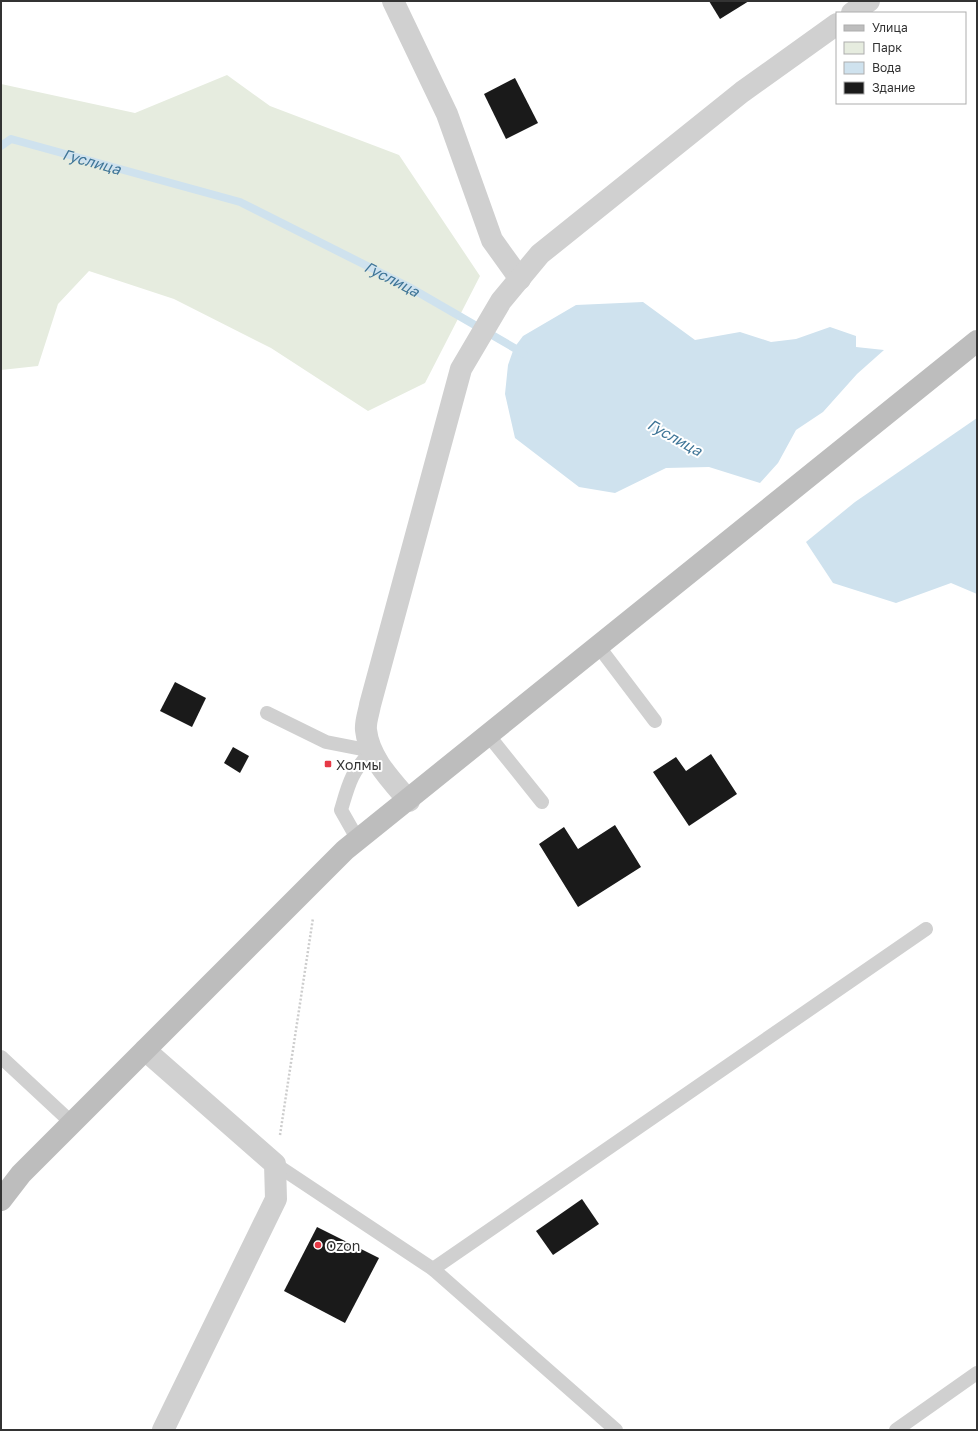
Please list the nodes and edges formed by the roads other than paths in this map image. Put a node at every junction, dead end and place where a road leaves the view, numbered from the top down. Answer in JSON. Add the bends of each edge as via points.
{"nodes":[{"id":1,"x":393,"y":1,"type":"edge"},
{"id":2,"x":869,"y":1,"type":"edge"},
{"id":3,"x":853,"y":12,"type":"edge"},
{"id":4,"x":836,"y":25,"type":"edge"},
{"id":5,"x":520,"y":279,"type":"junction"},
{"id":6,"x":977,"y":341,"type":"edge"},
{"id":7,"x":599,"y":647,"type":"junction"},
{"id":8,"x":267,"y":713,"type":"dead end"},
{"id":9,"x":655,"y":721,"type":"dead end"},
{"id":10,"x":489,"y":736,"type":"junction"},
{"id":11,"x":372,"y":751,"type":"junction"},
{"id":12,"x":408,"y":801,"type":"junction"},
{"id":13,"x":542,"y":802,"type":"dead end"},
{"id":14,"x":358,"y":840,"type":"junction"},
{"id":15,"x":926,"y":929,"type":"dead end"},
{"id":16,"x":145,"y":1050,"type":"junction"},
{"id":17,"x":1,"y":1057,"type":"edge"},
{"id":18,"x":72,"y":1122,"type":"junction"},
{"id":19,"x":275,"y":1164,"type":"junction"},
{"id":20,"x":1,"y":1200,"type":"edge"},
{"id":21,"x":433,"y":1269,"type":"junction"},
{"id":22,"x":977,"y":1373,"type":"edge"},
{"id":23,"x":163,"y":1430,"type":"edge"},
{"id":24,"x":616,"y":1430,"type":"edge"},
{"id":25,"x":896,"y":1430,"type":"edge"}],
"edges":[{"from":1,"to":5,"type":"street","via":[[447,114],[492,240]]},
{"from":2,"to":3,"type":"street"},
{"from":4,"to":5,"type":"street","via":[[742,92],[540,254]]},
{"from":5,"to":11,"type":"street","via":[[501,301],[461,369],[370,705],[365,729]]},
{"from":6,"to":7,"type":"main road"},
{"from":7,"to":9,"type":"lane"},
{"from":7,"to":10,"type":"main road"},
{"from":8,"to":11,"type":"lane","via":[[326,742]]},
{"from":10,"to":12,"type":"main road"},
{"from":10,"to":13,"type":"lane"},
{"from":11,"to":12,"type":"street"},
{"from":11,"to":14,"type":"lane","via":[[357,765],[341,810]]},
{"from":12,"to":14,"type":"main road"},
{"from":14,"to":16,"type":"main road","via":[[345,850]]},
{"from":15,"to":21,"type":"lane"},
{"from":16,"to":18,"type":"main road"},
{"from":16,"to":19,"type":"street"},
{"from":17,"to":18,"type":"lane"},
{"from":18,"to":20,"type":"main road","via":[[21,1174]]},
{"from":19,"to":21,"type":"lane"},
{"from":19,"to":23,"type":"street","via":[[276,1199]]},
{"from":21,"to":24,"type":"lane"},
{"from":22,"to":25,"type":"lane"}]}
